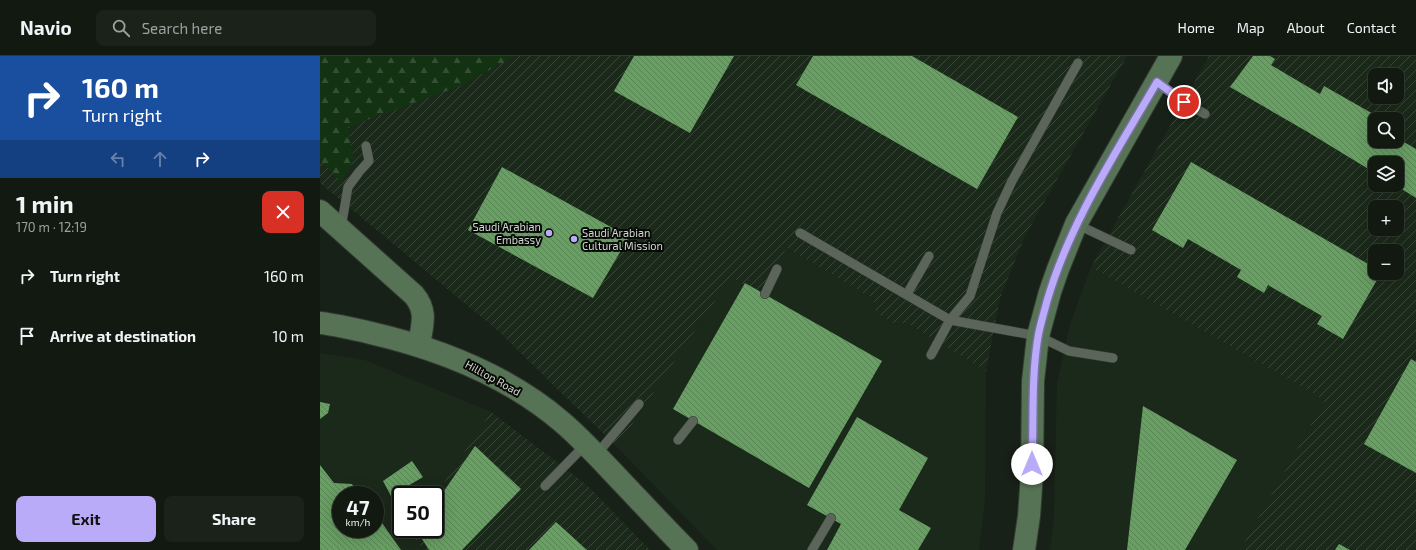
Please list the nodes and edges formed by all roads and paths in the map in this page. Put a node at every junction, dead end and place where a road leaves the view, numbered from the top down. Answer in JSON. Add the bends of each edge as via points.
{"nodes":[{"id":1,"x":1172,"y":56,"type":"edge"},
{"id":2,"x":1078,"y":63,"type":"dead end"},
{"id":3,"x":1157,"y":82,"type":"junction"},
{"id":4,"x":1205,"y":114,"type":"dead end"},
{"id":5,"x":366,"y":146,"type":"dead end"},
{"id":6,"x":320,"y":211,"type":"edge"},
{"id":7,"x":1076,"y":224,"type":"junction"},
{"id":8,"x":341,"y":230,"type":"junction"},
{"id":9,"x":800,"y":233,"type":"dead end"},
{"id":10,"x":1131,"y":250,"type":"dead end"},
{"id":11,"x":929,"y":256,"type":"dead end"},
{"id":12,"x":777,"y":269,"type":"dead end"},
{"id":13,"x":765,"y":294,"type":"dead end"},
{"id":14,"x":907,"y":294,"type":"junction"},
{"id":15,"x":950,"y":320,"type":"junction"},
{"id":16,"x":320,"y":323,"type":"edge"},
{"id":17,"x":1038,"y":336,"type":"junction"},
{"id":18,"x":419,"y":345,"type":"junction"},
{"id":19,"x":931,"y":355,"type":"dead end"},
{"id":20,"x":1113,"y":358,"type":"dead end"},
{"id":21,"x":639,"y":404,"type":"dead end"},
{"id":22,"x":693,"y":421,"type":"dead end"},
{"id":23,"x":678,"y":440,"type":"dead end"},
{"id":24,"x":591,"y":449,"type":"junction"},
{"id":25,"x":545,"y":486,"type":"dead end"},
{"id":26,"x":831,"y":518,"type":"dead end"},
{"id":27,"x":687,"y":550,"type":"edge"},
{"id":28,"x":812,"y":550,"type":"edge"},
{"id":29,"x":1024,"y":550,"type":"edge"}],
"edges":[{"from":1,"to":3,"type":"street"},
{"from":2,"to":15,"type":"lane","via":[[1012,180],[1000,207],[970,296]]},
{"from":3,"to":4,"type":"lane"},
{"from":3,"to":7,"type":"street"},
{"from":5,"to":8,"type":"lane","via":[[369,161],[348,187]]},
{"from":6,"to":8,"type":"street"},
{"from":7,"to":10,"type":"lane"},
{"from":7,"to":17,"type":"street","via":[[1058,269]]},
{"from":8,"to":18,"type":"street","via":[[419,301],[424,316]]},
{"from":9,"to":14,"type":"lane"},
{"from":11,"to":14,"type":"lane"},
{"from":12,"to":13,"type":"lane"},
{"from":14,"to":15,"type":"lane"},
{"from":15,"to":17,"type":"lane"},
{"from":15,"to":19,"type":"lane"},
{"from":16,"to":18,"type":"street","name":"Hilltop Road"},
{"from":17,"to":20,"type":"lane","via":[[1069,351]]},
{"from":17,"to":29,"type":"street","via":[[1033,381],[1032,473]]},
{"from":18,"to":24,"type":"street","name":"Hilltop Road","via":[[452,356],[512,387],[560,421]]},
{"from":21,"to":24,"type":"lane"},
{"from":22,"to":23,"type":"lane"},
{"from":24,"to":25,"type":"lane"},
{"from":24,"to":27,"type":"street","name":"Hilltop Road"},
{"from":26,"to":28,"type":"lane"}]}
